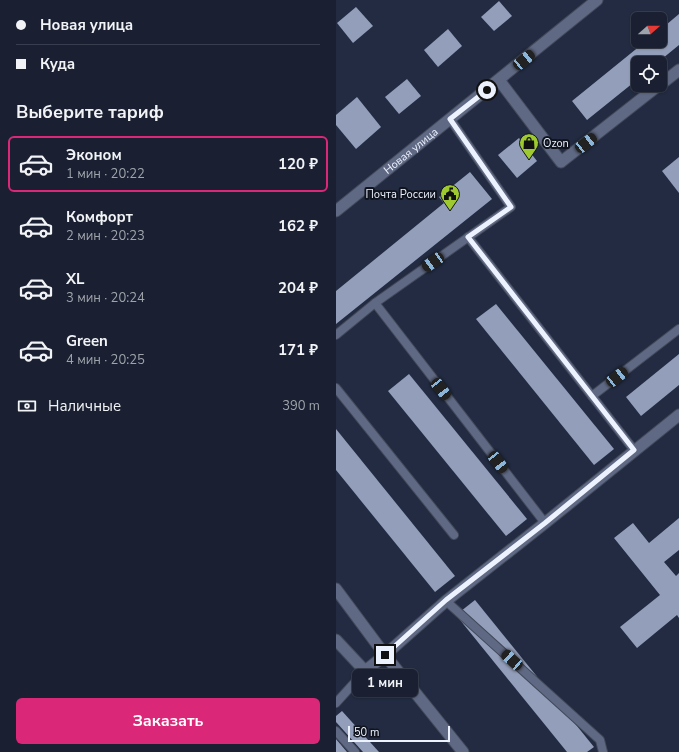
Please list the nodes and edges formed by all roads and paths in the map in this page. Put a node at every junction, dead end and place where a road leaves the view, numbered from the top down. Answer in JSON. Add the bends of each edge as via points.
{"nodes":[{"id":1,"x":597,"y":0,"type":"edge"},
{"id":2,"x":679,"y":70,"type":"edge"},
{"id":3,"x":667,"y":79,"type":"edge"},
{"id":4,"x":499,"y":80,"type":"junction"},
{"id":5,"x":651,"y":92,"type":"edge"},
{"id":6,"x":450,"y":119,"type":"junction"},
{"id":7,"x":336,"y":211,"type":"edge"},
{"id":8,"x":468,"y":237,"type":"junction"},
{"id":9,"x":374,"y":303,"type":"junction"},
{"id":10,"x":679,"y":329,"type":"edge"},
{"id":11,"x":336,"y":335,"type":"edge"},
{"id":12,"x":336,"y":388,"type":"edge"},
{"id":13,"x":592,"y":396,"type":"junction"},
{"id":14,"x":679,"y":415,"type":"edge"},
{"id":15,"x":634,"y":450,"type":"junction"},
{"id":16,"x":545,"y":523,"type":"junction"},
{"id":17,"x":454,"y":535,"type":"dead end"},
{"id":18,"x":336,"y":589,"type":"edge"},
{"id":19,"x":446,"y":600,"type":"junction"},
{"id":20,"x":336,"y":640,"type":"edge"},
{"id":21,"x":385,"y":655,"type":"junction"},
{"id":22,"x":365,"y":671,"type":"junction"},
{"id":23,"x":336,"y":703,"type":"edge"},
{"id":24,"x":336,"y":731,"type":"edge"},
{"id":25,"x":355,"y":752,"type":"edge"},
{"id":26,"x":463,"y":752,"type":"edge"},
{"id":27,"x":603,"y":752,"type":"edge"}],
"edges":[{"from":1,"to":4,"type":"street","name":"Новая улица"},
{"from":2,"to":3,"type":"street"},
{"from":4,"to":5,"type":"street","via":[[561,162]]},
{"from":4,"to":6,"type":"street","name":"Новая улица"},
{"from":6,"to":7,"type":"street","name":"Новая улица"},
{"from":6,"to":8,"type":"lane","via":[[511,207]]},
{"from":8,"to":9,"type":"lane"},
{"from":8,"to":13,"type":"lane"},
{"from":9,"to":11,"type":"lane"},
{"from":9,"to":16,"type":"lane"},
{"from":10,"to":13,"type":"lane"},
{"from":12,"to":17,"type":"lane"},
{"from":13,"to":15,"type":"lane"},
{"from":14,"to":15,"type":"street"},
{"from":15,"to":16,"type":"street"},
{"from":16,"to":19,"type":"street"},
{"from":18,"to":21,"type":"street"},
{"from":19,"to":21,"type":"street"},
{"from":19,"to":27,"type":"lane","via":[[600,740]]},
{"from":20,"to":22,"type":"street"},
{"from":21,"to":22,"type":"street"},
{"from":21,"to":26,"type":"street"},
{"from":22,"to":23,"type":"lane"},
{"from":24,"to":25,"type":"lane"}]}
